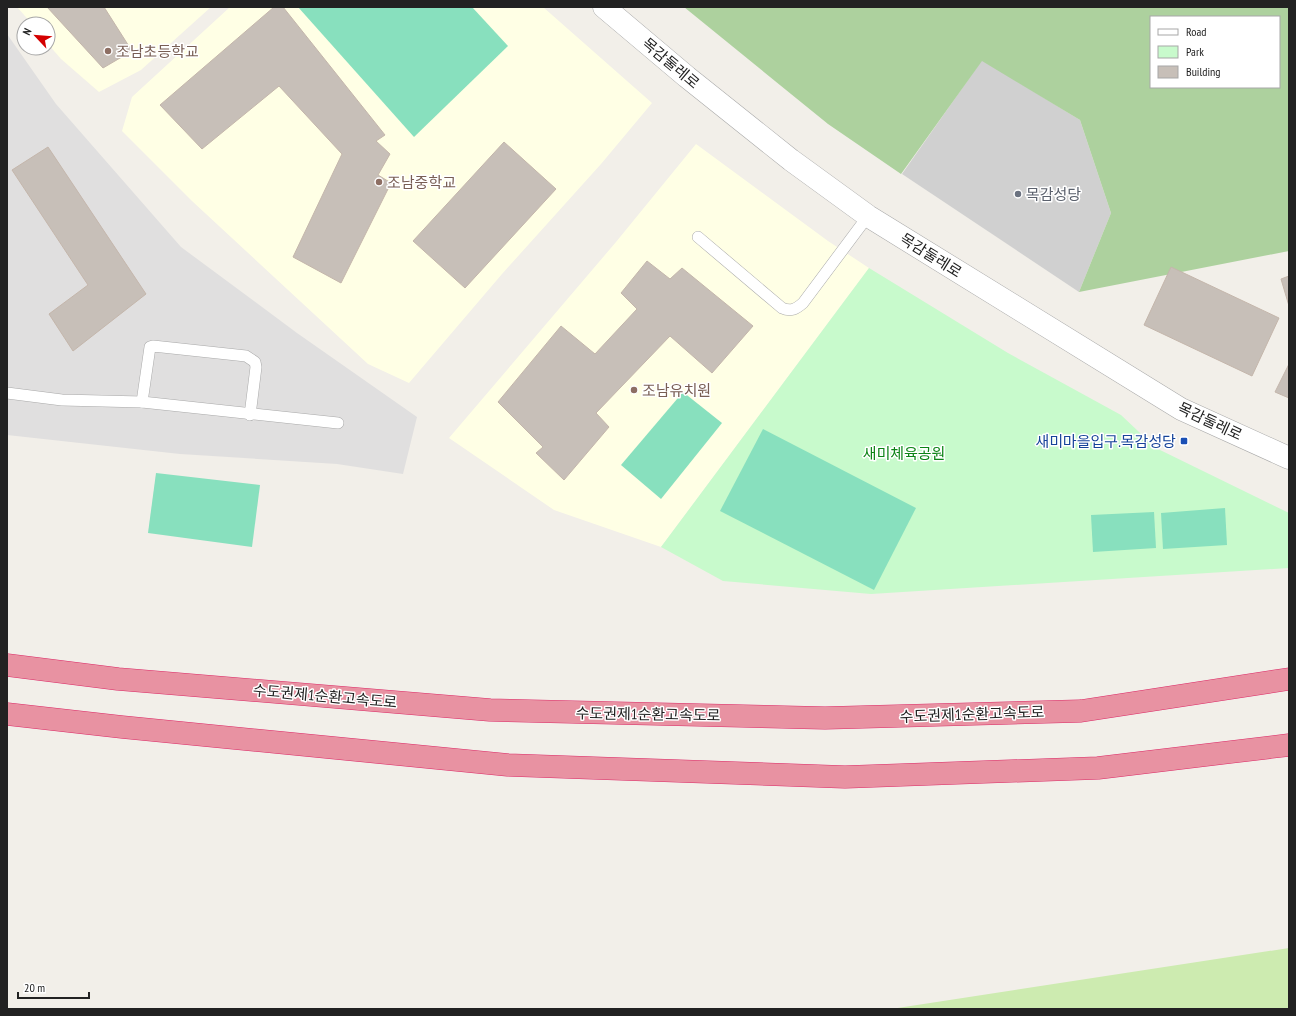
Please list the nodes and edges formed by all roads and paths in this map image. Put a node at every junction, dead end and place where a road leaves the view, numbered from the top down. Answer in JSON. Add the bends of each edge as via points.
{"nodes":[{"id":1,"x":604,"y":7,"type":"edge"},
{"id":2,"x":868,"y":216,"type":"junction"},
{"id":3,"x":698,"y":238,"type":"dead end"},
{"id":4,"x":7,"y":393,"type":"edge"},
{"id":5,"x":142,"y":402,"type":"junction"},
{"id":6,"x":250,"y":415,"type":"junction"},
{"id":7,"x":338,"y":423,"type":"dead end"},
{"id":8,"x":1289,"y":458,"type":"edge"},
{"id":9,"x":7,"y":665,"type":"edge"},
{"id":10,"x":1289,"y":679,"type":"edge"},
{"id":11,"x":7,"y":714,"type":"edge"},
{"id":12,"x":1289,"y":745,"type":"edge"}],
"edges":[{"from":1,"to":2,"type":"street","name":"목감둘레로","via":[[791,160]]},
{"from":2,"to":3,"type":"lane","via":[[796,309],[782,308]]},
{"from":2,"to":8,"type":"street","name":"목감둘레로","via":[[1180,408]]},
{"from":4,"to":5,"type":"lane","via":[[62,400]]},
{"from":5,"to":6,"type":"lane"},
{"from":5,"to":6,"type":"lane","via":[[150,347],[246,356],[255,362],[256,367]]},
{"from":6,"to":7,"type":"lane"},
{"from":9,"to":10,"type":"highway","name":"수도권제1순환고속도로","via":[[118,679],[490,710],[825,718],[1081,711]]},
{"from":11,"to":12,"type":"highway","via":[[122,728],[508,765],[845,777],[1098,768]]}]}
